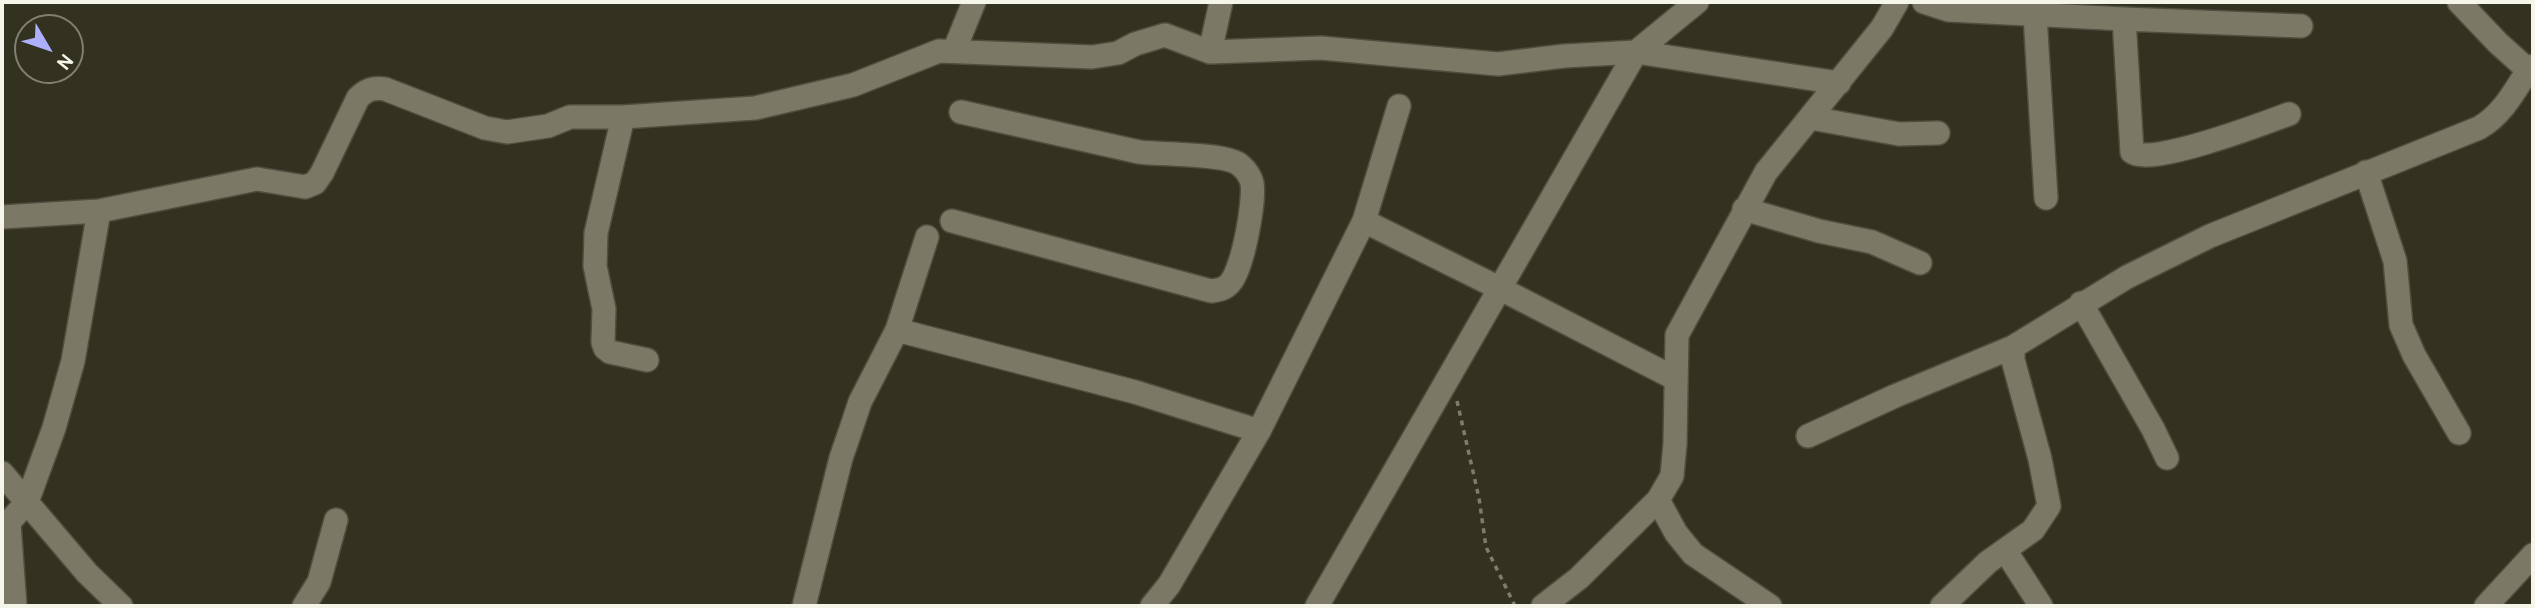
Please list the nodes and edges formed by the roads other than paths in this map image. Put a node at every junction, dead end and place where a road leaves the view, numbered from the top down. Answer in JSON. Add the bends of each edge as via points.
{"nodes":[{"id":1,"x":974,"y":2,"type":"edge"},
{"id":2,"x":1222,"y":2,"type":"edge"},
{"id":3,"x":1697,"y":2,"type":"edge"},
{"id":4,"x":1897,"y":2,"type":"edge"},
{"id":5,"x":1924,"y":2,"type":"edge"},
{"id":6,"x":2459,"y":2,"type":"edge"},
{"id":7,"x":2035,"y":15,"type":"junction"},
{"id":8,"x":2124,"y":19,"type":"junction"},
{"id":9,"x":2301,"y":26,"type":"dead end"},
{"id":10,"x":954,"y":51,"type":"junction"},
{"id":11,"x":1210,"y":51,"type":"junction"},
{"id":12,"x":1636,"y":52,"type":"junction"},
{"id":13,"x":2531,"y":68,"type":"edge"},
{"id":14,"x":1839,"y":83,"type":"junction"},
{"id":15,"x":1399,"y":106,"type":"dead end"},
{"id":16,"x":961,"y":112,"type":"dead end"},
{"id":17,"x":2290,"y":114,"type":"dead end"},
{"id":18,"x":623,"y":117,"type":"junction"},
{"id":19,"x":1811,"y":118,"type":"junction"},
{"id":20,"x":1938,"y":133,"type":"dead end"},
{"id":21,"x":2366,"y":172,"type":"junction"},
{"id":22,"x":2046,"y":198,"type":"dead end"},
{"id":23,"x":1744,"y":209,"type":"junction"},
{"id":24,"x":99,"y":211,"type":"junction"},
{"id":25,"x":2,"y":217,"type":"edge"},
{"id":26,"x":952,"y":221,"type":"dead end"},
{"id":27,"x":1364,"y":221,"type":"junction"},
{"id":28,"x":927,"y":237,"type":"dead end"},
{"id":29,"x":1920,"y":263,"type":"dead end"},
{"id":30,"x":1499,"y":288,"type":"junction"},
{"id":31,"x":2081,"y":303,"type":"junction"},
{"id":32,"x":897,"y":330,"type":"junction"},
{"id":33,"x":2013,"y":347,"type":"junction"},
{"id":34,"x":647,"y":360,"type":"dead end"},
{"id":35,"x":1676,"y":379,"type":"junction"},
{"id":36,"x":1259,"y":431,"type":"junction"},
{"id":37,"x":2459,"y":433,"type":"dead end"},
{"id":38,"x":1808,"y":436,"type":"dead end"},
{"id":39,"x":2166,"y":458,"type":"dead end"},
{"id":40,"x":2,"y":473,"type":"edge"},
{"id":41,"x":1658,"y":500,"type":"junction"},
{"id":42,"x":27,"y":502,"type":"junction"},
{"id":43,"x":336,"y":520,"type":"dead end"},
{"id":44,"x":5,"y":527,"type":"edge"},
{"id":45,"x":2005,"y":550,"type":"junction"},
{"id":46,"x":2533,"y":555,"type":"edge"},
{"id":47,"x":15,"y":606,"type":"edge"},
{"id":48,"x":121,"y":606,"type":"edge"},
{"id":49,"x":304,"y":606,"type":"edge"},
{"id":50,"x":804,"y":606,"type":"edge"},
{"id":51,"x":1152,"y":606,"type":"edge"},
{"id":52,"x":1317,"y":606,"type":"edge"},
{"id":53,"x":1543,"y":606,"type":"edge"},
{"id":54,"x":1770,"y":606,"type":"edge"},
{"id":55,"x":1942,"y":606,"type":"edge"},
{"id":56,"x":2041,"y":606,"type":"edge"},
{"id":57,"x":2486,"y":606,"type":"edge"}],
"edges":[{"from":1,"to":10,"type":"street"},
{"from":2,"to":11,"type":"street"},
{"from":3,"to":12,"type":"street"},
{"from":4,"to":14,"type":"street"},
{"from":5,"to":7,"type":"street","via":[[1949,10]]},
{"from":6,"to":13,"type":"street","via":[[2498,43]]},
{"from":7,"to":8,"type":"street"},
{"from":7,"to":22,"type":"street"},
{"from":8,"to":9,"type":"street"},
{"from":8,"to":17,"type":"street","via":[[2132,152],[2137,156],[2184,149]]},
{"from":10,"to":11,"type":"street","via":[[1092,57],[1118,54],[1164,35]]},
{"from":10,"to":18,"type":"street","via":[[939,51],[853,85],[755,108]]},
{"from":11,"to":12,"type":"street","via":[[1345,49],[1498,64]]},
{"from":12,"to":14,"type":"street"},
{"from":12,"to":30,"type":"street"},
{"from":13,"to":21,"type":"street","via":[[2491,121]]},
{"from":14,"to":19,"type":"street"},
{"from":15,"to":27,"type":"street"},
{"from":16,"to":26,"type":"street","via":[[1139,152],[1222,157],[1239,163],[1250,174],[1253,200],[1238,270],[1223,289],[1211,291]]},
{"from":18,"to":24,"type":"street","via":[[570,117],[548,126],[507,132],[375,88],[358,98],[315,183],[304,187],[257,179],[238,181]]},
{"from":18,"to":34,"type":"street","via":[[596,233],[595,266],[604,309],[605,348]]},
{"from":19,"to":20,"type":"street","via":[[1899,134]]},
{"from":19,"to":23,"type":"street","via":[[1766,173]]},
{"from":21,"to":31,"type":"street","via":[[2210,236]]},
{"from":21,"to":37,"type":"street","via":[[2395,261],[2401,325]]},
{"from":23,"to":29,"type":"street","via":[[1872,242]]},
{"from":23,"to":35,"type":"street","via":[[1676,335]]},
{"from":24,"to":25,"type":"street"},
{"from":24,"to":42,"type":"street","via":[[73,361]]},
{"from":27,"to":30,"type":"street"},
{"from":27,"to":36,"type":"street"},
{"from":28,"to":32,"type":"street"},
{"from":30,"to":35,"type":"street"},
{"from":30,"to":52,"type":"street"},
{"from":31,"to":33,"type":"street"},
{"from":31,"to":39,"type":"street"},
{"from":32,"to":36,"type":"street","via":[[1135,392]]},
{"from":32,"to":50,"type":"street","via":[[860,402],[841,458]]},
{"from":33,"to":38,"type":"street"},
{"from":33,"to":45,"type":"street","via":[[2049,506],[2033,530]]},
{"from":35,"to":41,"type":"street","via":[[1672,477]]},
{"from":36,"to":51,"type":"street","via":[[1169,585]]},
{"from":40,"to":42,"type":"street"},
{"from":41,"to":53,"type":"street","via":[[1579,578]]},
{"from":41,"to":54,"type":"street","via":[[1693,554]]},
{"from":42,"to":44,"type":"street"},
{"from":42,"to":48,"type":"street","via":[[86,573]]},
{"from":43,"to":49,"type":"street","via":[[319,582]]},
{"from":44,"to":47,"type":"street"},
{"from":45,"to":55,"type":"street"},
{"from":45,"to":56,"type":"street"},
{"from":46,"to":57,"type":"street"}]}
